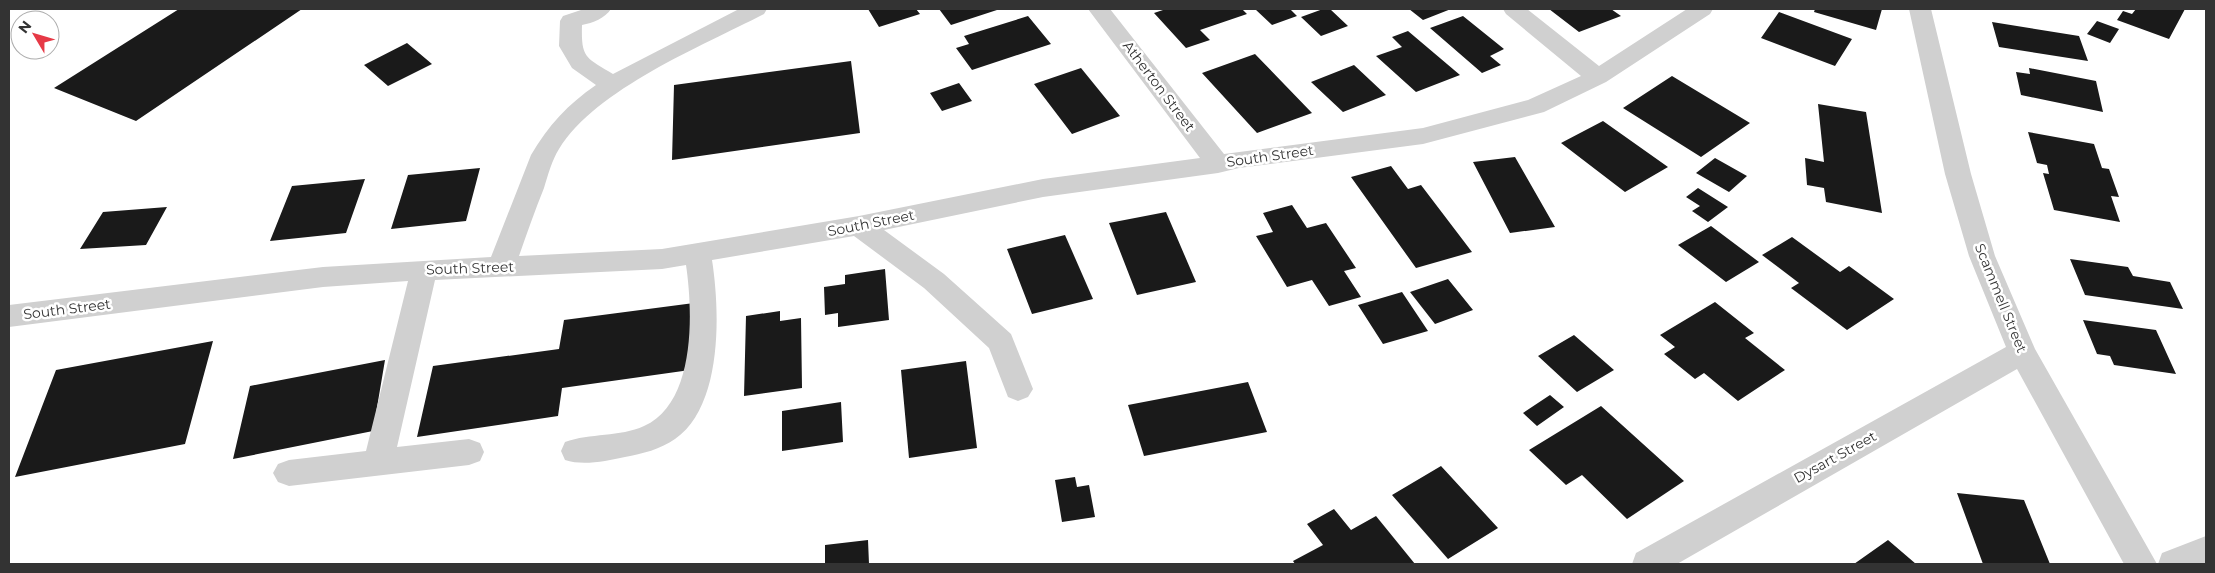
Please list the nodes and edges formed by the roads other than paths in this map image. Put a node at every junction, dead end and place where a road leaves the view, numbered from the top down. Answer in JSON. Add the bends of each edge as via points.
{"nodes":[{"id":1,"x":600,"y":9,"type":"edge"},
{"id":2,"x":756,"y":9,"type":"edge"},
{"id":3,"x":1100,"y":9,"type":"edge"},
{"id":4,"x":1514,"y":9,"type":"edge"},
{"id":5,"x":1702,"y":9,"type":"edge"},
{"id":6,"x":1920,"y":9,"type":"edge"},
{"id":7,"x":568,"y":15,"type":"edge"},
{"id":8,"x":1598,"y":77,"type":"junction"},
{"id":9,"x":612,"y":85,"type":"junction"},
{"id":10,"x":1218,"y":164,"type":"junction"},
{"id":11,"x":859,"y":226,"type":"junction"},
{"id":12,"x":698,"y":254,"type":"junction"},
{"id":13,"x":501,"y":267,"type":"junction"},
{"id":14,"x":424,"y":270,"type":"junction"},
{"id":15,"x":9,"y":316,"type":"edge"},
{"id":16,"x":2022,"y":352,"type":"junction"},
{"id":17,"x":1018,"y":389,"type":"dead end"},
{"id":18,"x":469,"y":452,"type":"dead end"},
{"id":19,"x":576,"y":452,"type":"dead end"},
{"id":20,"x":378,"y":463,"type":"junction"},
{"id":21,"x":289,"y":473,"type":"dead end"},
{"id":22,"x":2206,"y":551,"type":"edge"},
{"id":23,"x":1648,"y":564,"type":"edge"},
{"id":24,"x":2141,"y":564,"type":"edge"},
{"id":25,"x":2174,"y":564,"type":"edge"}],
"edges":[{"from":1,"to":7,"type":"street","via":[[584,18]]},
{"from":2,"to":9,"type":"street"},
{"from":3,"to":10,"type":"street","name":"Atherton Street"},
{"from":4,"to":8,"type":"street"},
{"from":5,"to":8,"type":"street","name":"South Street"},
{"from":6,"to":16,"type":"street","name":"Scammell Street","via":[[1958,174],[1982,256]]},
{"from":7,"to":9,"type":"street","via":[[570,46],[574,55],[580,63]]},
{"from":8,"to":10,"type":"street","name":"South Street","via":[[1536,106],[1423,136]]},
{"from":9,"to":13,"type":"street","via":[[576,112],[550,141]]},
{"from":10,"to":11,"type":"street","name":"South Street","via":[[1043,188]]},
{"from":11,"to":12,"type":"street","name":"South Street"},
{"from":11,"to":17,"type":"street","via":[[934,281],[1001,342]]},
{"from":12,"to":13,"type":"street","name":"South Street","via":[[662,259]]},
{"from":12,"to":19,"type":"street","via":[[704,328],[693,389],[676,420],[664,430],[641,440]]},
{"from":13,"to":14,"type":"street","name":"South Street"},
{"from":14,"to":15,"type":"street","name":"South Street","via":[[264,283]]},
{"from":14,"to":20,"type":"street"},
{"from":16,"to":23,"type":"street","name":"Dysart Street"},
{"from":16,"to":24,"type":"street","name":"Scammell Street"},
{"from":18,"to":20,"type":"street"},
{"from":20,"to":21,"type":"street"},
{"from":22,"to":25,"type":"street"}]}
